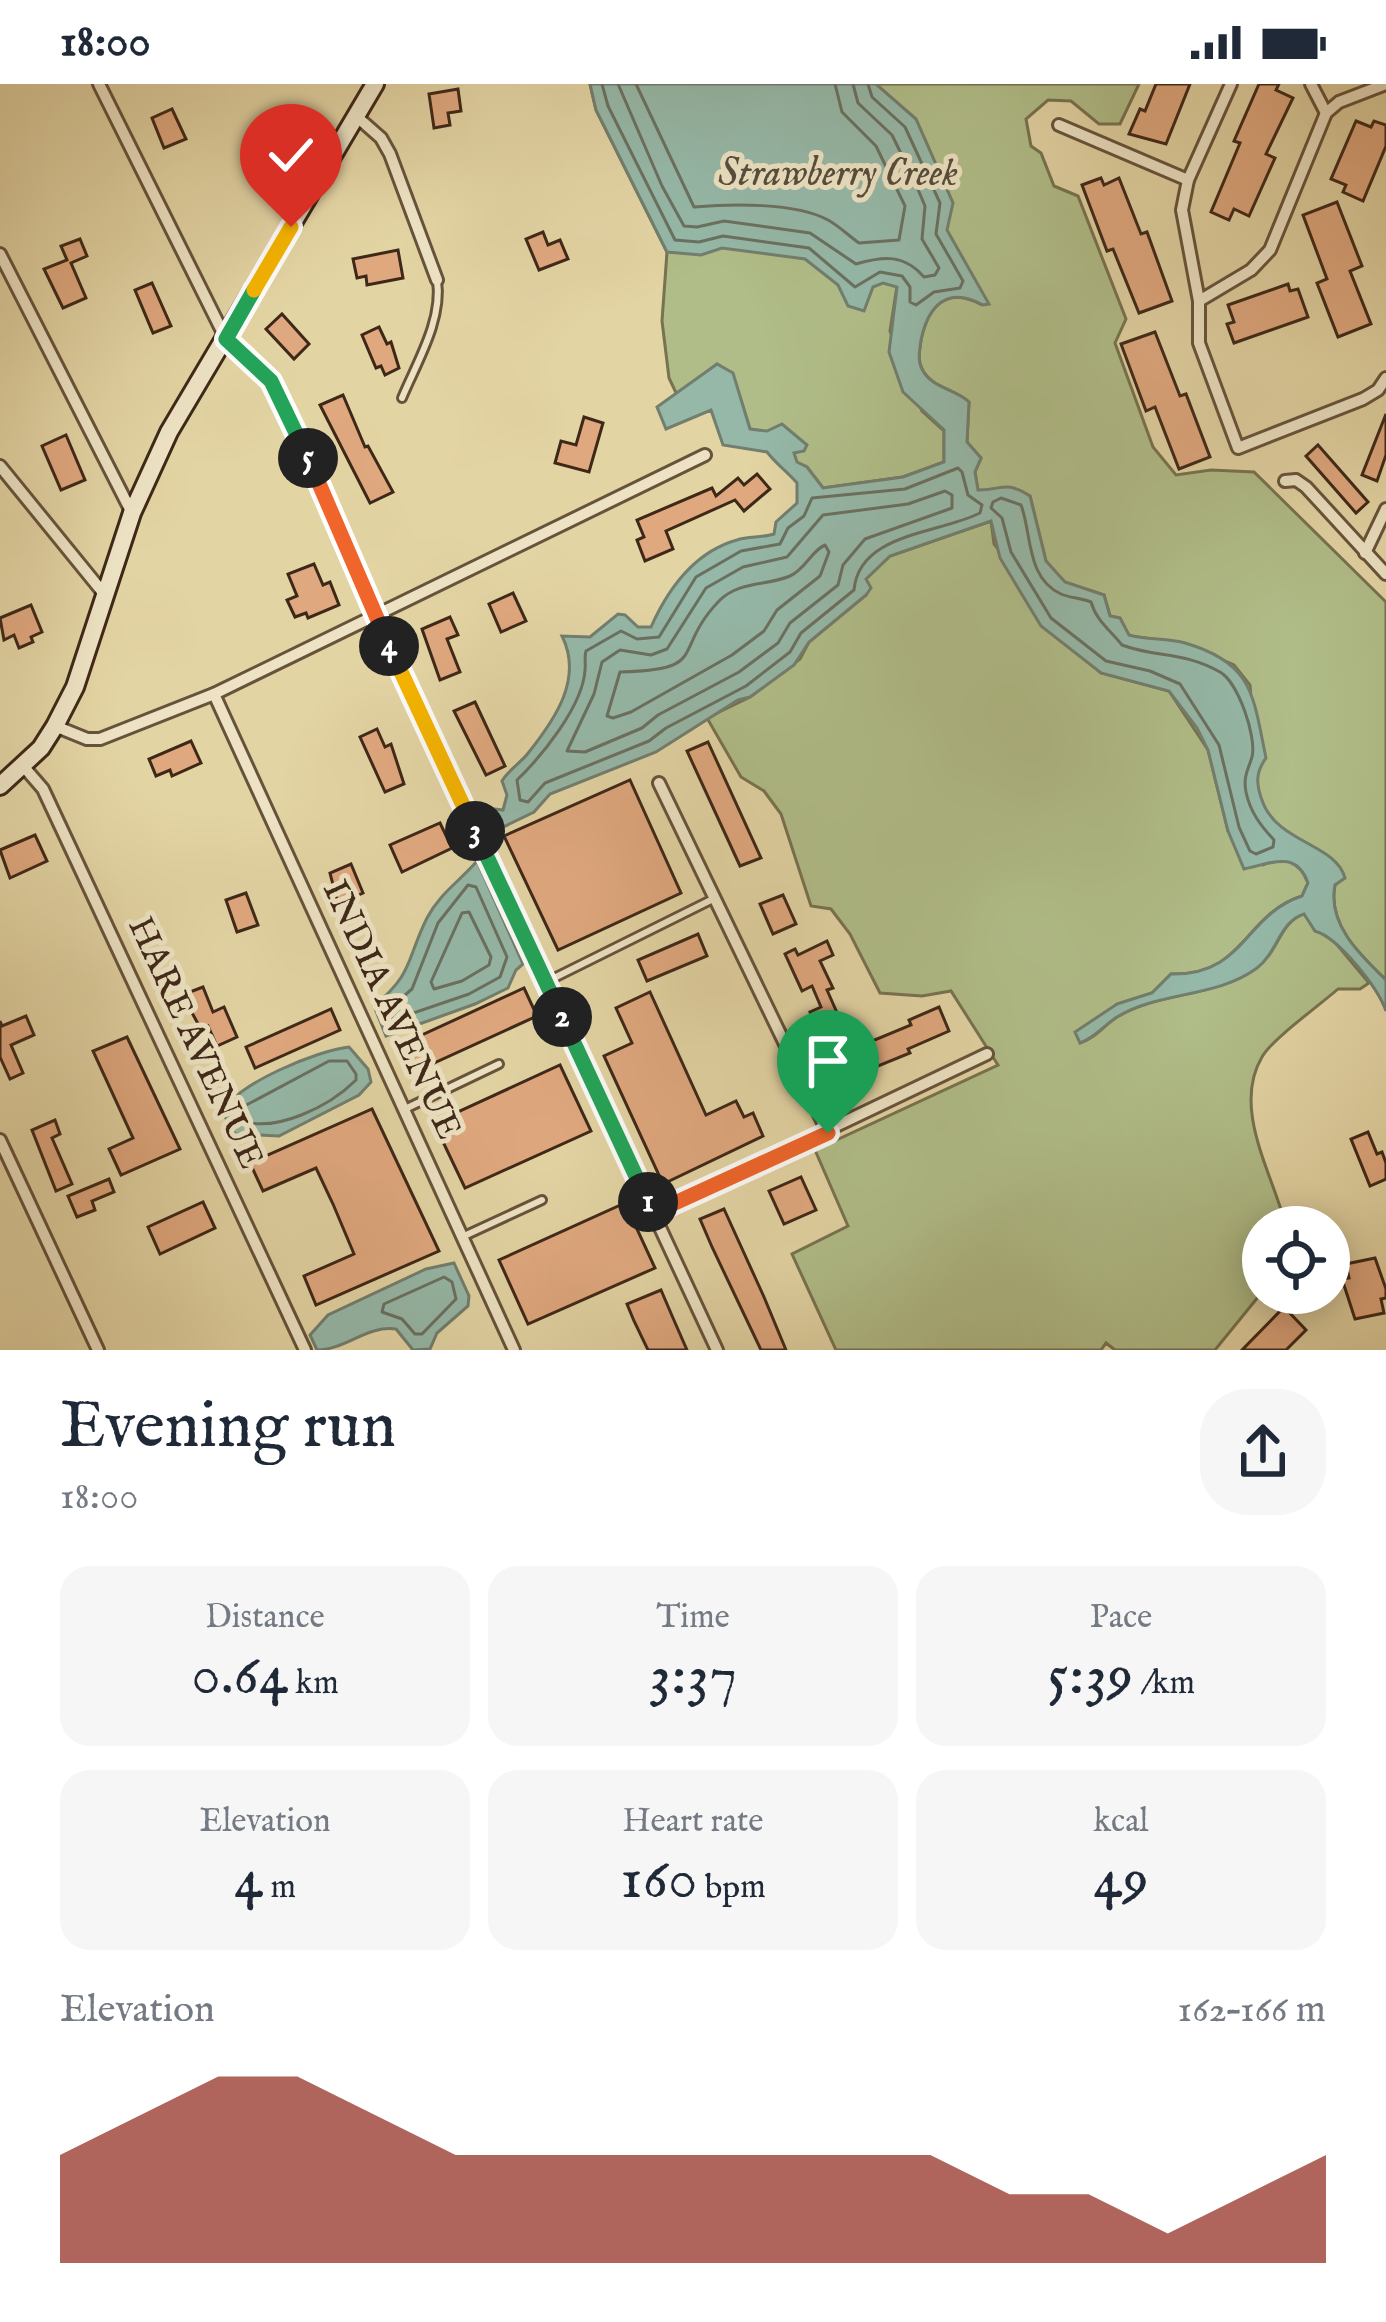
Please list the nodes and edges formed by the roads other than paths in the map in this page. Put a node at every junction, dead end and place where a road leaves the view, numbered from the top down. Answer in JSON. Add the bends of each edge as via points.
{"nodes":[{"id":1,"x":99,"y":84,"type":"edge"},
{"id":2,"x":375,"y":84,"type":"edge"},
{"id":3,"x":1231,"y":84,"type":"edge"},
{"id":4,"x":1311,"y":84,"type":"edge"},
{"id":5,"x":1386,"y":84,"type":"edge"},
{"id":6,"x":1326,"y":113,"type":"junction"},
{"id":7,"x":356,"y":116,"type":"junction"},
{"id":8,"x":1059,"y":125,"type":"dead end"},
{"id":9,"x":1187,"y":180,"type":"junction"},
{"id":10,"x":0,"y":254,"type":"edge"},
{"id":11,"x":436,"y":280,"type":"joint"},
{"id":12,"x":1198,"y":301,"type":"junction"},
{"id":13,"x":226,"y":339,"type":"junction"},
{"id":14,"x":1386,"y":378,"type":"edge"},
{"id":15,"x":402,"y":398,"type":"dead end"},
{"id":16,"x":705,"y":455,"type":"dead end"},
{"id":17,"x":0,"y":466,"type":"edge"},
{"id":18,"x":1286,"y":481,"type":"dead end"},
{"id":19,"x":1386,"y":509,"type":"edge"},
{"id":20,"x":132,"y":513,"type":"junction"},
{"id":21,"x":1365,"y":554,"type":"junction"},
{"id":22,"x":1386,"y":574,"type":"edge"},
{"id":23,"x":105,"y":595,"type":"junction"},
{"id":24,"x":375,"y":615,"type":"junction"},
{"id":25,"x":214,"y":694,"type":"junction"},
{"id":26,"x":55,"y":726,"type":"junction"},
{"id":27,"x":24,"y":766,"type":"junction"},
{"id":28,"x":659,"y":782,"type":"dead end"},
{"id":29,"x":0,"y":786,"type":"edge"},
{"id":30,"x":715,"y":898,"type":"junction"},
{"id":31,"x":546,"y":982,"type":"junction"},
{"id":32,"x":987,"y":1054,"type":"dead end"},
{"id":33,"x":499,"y":1064,"type":"dead end"},
{"id":34,"x":404,"y":1109,"type":"junction"},
{"id":35,"x":828,"y":1133,"type":"junction"},
{"id":36,"x":0,"y":1140,"type":"edge"},
{"id":37,"x":542,"y":1200,"type":"dead end"},
{"id":38,"x":653,"y":1213,"type":"junction"},
{"id":39,"x":462,"y":1237,"type":"junction"},
{"id":40,"x":98,"y":1350,"type":"edge"},
{"id":41,"x":305,"y":1350,"type":"edge"},
{"id":42,"x":514,"y":1350,"type":"edge"},
{"id":43,"x":717,"y":1350,"type":"edge"}],
"edges":[{"from":1,"to":13,"type":"street"},
{"from":2,"to":7,"type":"main road"},
{"from":3,"to":9,"type":"street"},
{"from":4,"to":6,"type":"street"},
{"from":5,"to":6,"type":"street"},
{"from":6,"to":12,"type":"street","via":[[1270,250]]},
{"from":7,"to":11,"type":"street","via":[[390,154]]},
{"from":7,"to":13,"type":"main road"},
{"from":8,"to":9,"type":"street"},
{"from":9,"to":12,"type":"street","via":[[1182,210]]},
{"from":10,"to":20,"type":"street"},
{"from":11,"to":15,"type":"lane","via":[[434,319]]},
{"from":12,"to":14,"type":"street","via":[[1199,343],[1238,448],[1363,399]]},
{"from":13,"to":20,"type":"main road"},
{"from":13,"to":24,"type":"street","via":[[284,401]]},
{"from":16,"to":24,"type":"street"},
{"from":17,"to":23,"type":"street"},
{"from":18,"to":21,"type":"street","via":[[1306,487]]},
{"from":19,"to":21,"type":"street"},
{"from":20,"to":23,"type":"main road"},
{"from":21,"to":22,"type":"street"},
{"from":23,"to":26,"type":"main road"},
{"from":24,"to":25,"type":"street"},
{"from":24,"to":31,"type":"street"},
{"from":25,"to":26,"type":"street","via":[[100,739]]},
{"from":25,"to":34,"type":"street","name":"INDIA AVENUE"},
{"from":26,"to":27,"type":"main road"},
{"from":27,"to":29,"type":"main road"},
{"from":27,"to":41,"type":"street","name":"HARE AVENUE","via":[[43,789]]},
{"from":28,"to":30,"type":"street"},
{"from":30,"to":31,"type":"lane"},
{"from":30,"to":35,"type":"street"},
{"from":31,"to":38,"type":"street"},
{"from":32,"to":35,"type":"street"},
{"from":33,"to":34,"type":"lane"},
{"from":34,"to":39,"type":"street","name":"INDIA AVENUE"},
{"from":35,"to":38,"type":"street"},
{"from":36,"to":40,"type":"street"},
{"from":37,"to":39,"type":"lane"},
{"from":38,"to":43,"type":"street"},
{"from":39,"to":42,"type":"street","name":"INDIA AVENUE"}]}
